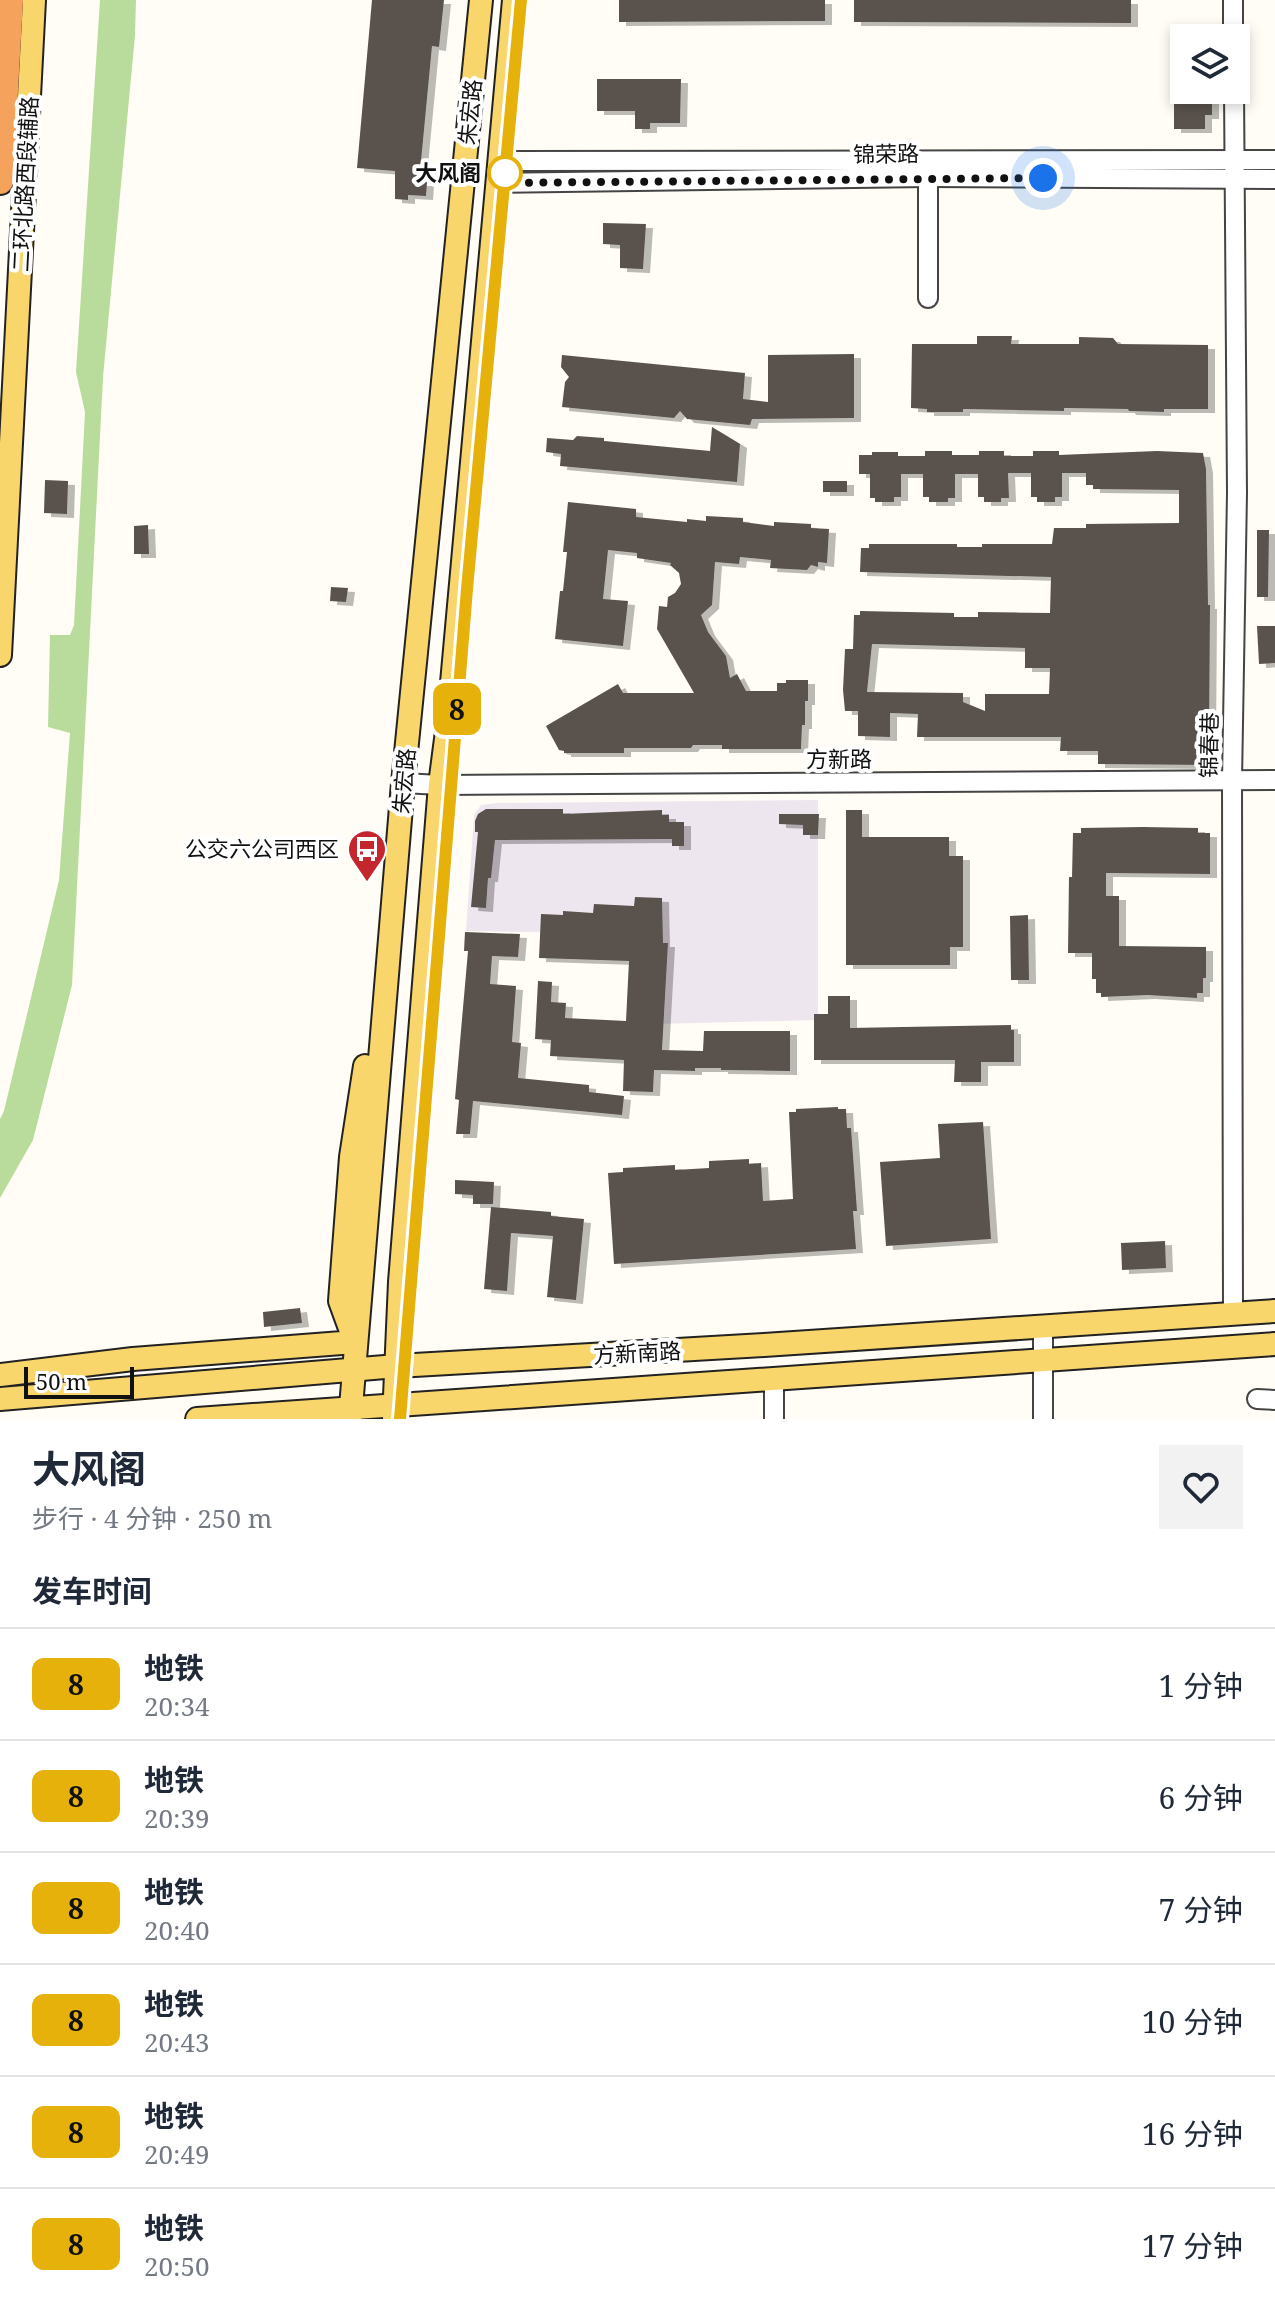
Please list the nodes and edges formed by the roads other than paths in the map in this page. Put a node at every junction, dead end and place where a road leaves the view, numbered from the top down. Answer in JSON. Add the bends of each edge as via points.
{"nodes":[{"id":1,"x":10,"y":0,"type":"edge"},
{"id":2,"x":34,"y":0,"type":"edge"},
{"id":3,"x":481,"y":0,"type":"edge"},
{"id":4,"x":514,"y":0,"type":"edge"},
{"id":5,"x":1233,"y":0,"type":"edge"},
{"id":6,"x":1233,"y":24,"type":"edge"},
{"id":7,"x":1234,"y":104,"type":"edge"},
{"id":8,"x":1275,"y":160,"type":"edge"},
{"id":9,"x":1234,"y":170,"type":"junction"},
{"id":10,"x":499,"y":172,"type":"junction"},
{"id":11,"x":928,"y":177,"type":"junction"},
{"id":12,"x":1275,"y":179,"type":"edge"},
{"id":13,"x":0,"y":181,"type":"edge"},
{"id":14,"x":928,"y":298,"type":"dead end"},
{"id":15,"x":0,"y":655,"type":"edge"},
{"id":16,"x":1275,"y":780,"type":"edge"},
{"id":17,"x":1232,"y":781,"type":"junction"},
{"id":18,"x":403,"y":783,"type":"junction"},
{"id":19,"x":440,"y":785,"type":"junction"},
{"id":20,"x":1275,"y":1311,"type":"edge"},
{"id":21,"x":1233,"y":1313,"type":"junction"},
{"id":22,"x":1043,"y":1326,"type":"junction"},
{"id":23,"x":355,"y":1342,"type":"junction"},
{"id":24,"x":1275,"y":1344,"type":"edge"},
{"id":25,"x":1043,"y":1360,"type":"junction"},
{"id":26,"x":397,"y":1366,"type":"junction"},
{"id":27,"x":353,"y":1370,"type":"junction"},
{"id":28,"x":0,"y":1375,"type":"edge"},
{"id":29,"x":774,"y":1378,"type":"junction"},
{"id":30,"x":0,"y":1399,"type":"edge"},
{"id":31,"x":395,"y":1412,"type":"edge"},
{"id":32,"x":350,"y":1414,"type":"edge"},
{"id":33,"x":197,"y":1419,"type":"edge"},
{"id":34,"x":774,"y":1419,"type":"edge"},
{"id":35,"x":1043,"y":1419,"type":"edge"}],
"edges":[{"from":1,"to":13,"type":"highway"},
{"from":2,"to":15,"type":"main road","name":"二环北路西段辅路"},
{"from":3,"to":18,"type":"main road","name":"朱宏路"},
{"from":4,"to":10,"type":"main road","name":"朱宏路"},
{"from":5,"to":6,"type":"street"},
{"from":7,"to":9,"type":"street","name":"锦春巷"},
{"from":8,"to":9,"type":"street","name":"锦荣路"},
{"from":9,"to":10,"type":"street","name":"锦荣路"},
{"from":9,"to":11,"type":"street","name":"锦荣路"},
{"from":9,"to":12,"type":"street","name":"锦荣路"},
{"from":9,"to":17,"type":"street","name":"锦春巷","via":[[1237,493]]},
{"from":10,"to":11,"type":"street","name":"锦荣路"},
{"from":10,"to":19,"type":"main road","name":"朱宏路"},
{"from":11,"to":14,"type":"street"},
{"from":16,"to":17,"type":"street","name":"方新路"},
{"from":17,"to":19,"type":"street","name":"方新路"},
{"from":17,"to":21,"type":"street","name":"锦春巷"},
{"from":18,"to":19,"type":"street","name":"方新路"},
{"from":18,"to":23,"type":"main road","name":"朱宏路"},
{"from":19,"to":26,"type":"main road","name":"朱宏路"},
{"from":20,"to":21,"type":"main road","name":"方新南路"},
{"from":21,"to":22,"type":"main road","name":"方新南路"},
{"from":22,"to":25,"type":"street"},
{"from":22,"to":26,"type":"main road","name":"方新南路"},
{"from":23,"to":27,"type":"main road","name":"朱宏路"},
{"from":23,"to":28,"type":"main road"},
{"from":24,"to":25,"type":"main road","name":"方新南路"},
{"from":25,"to":29,"type":"main road","name":"方新南路"},
{"from":25,"to":35,"type":"street"},
{"from":26,"to":27,"type":"main road","name":"方新南路"},
{"from":26,"to":31,"type":"main road","name":"朱宏路"},
{"from":27,"to":30,"type":"main road","name":"方新南路"},
{"from":27,"to":32,"type":"main road","name":"朱宏路"},
{"from":29,"to":31,"type":"main road","name":"方新南路"},
{"from":29,"to":34,"type":"street"},
{"from":31,"to":32,"type":"main road","name":"方新南路"},
{"from":32,"to":33,"type":"main road","name":"方新南路"}]}
